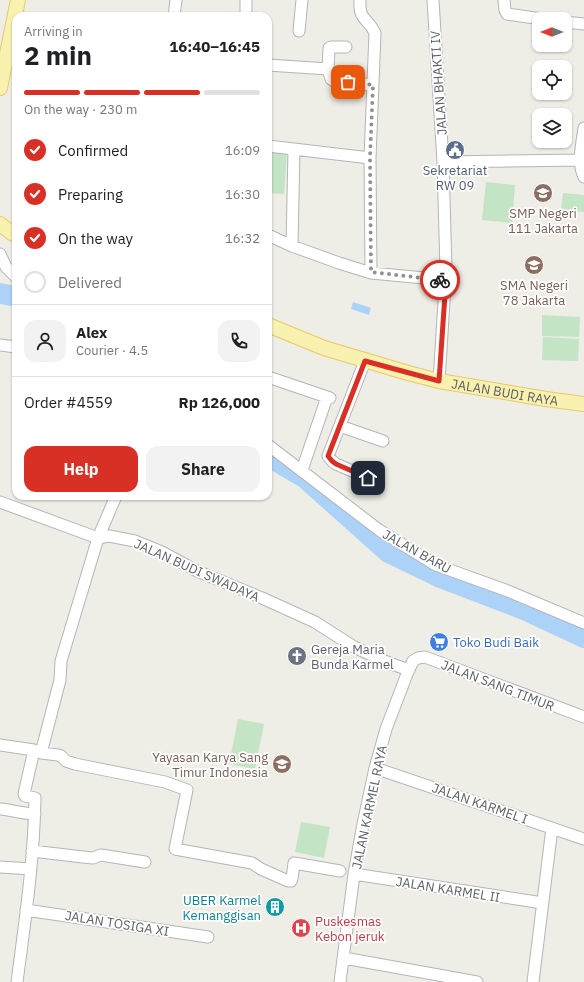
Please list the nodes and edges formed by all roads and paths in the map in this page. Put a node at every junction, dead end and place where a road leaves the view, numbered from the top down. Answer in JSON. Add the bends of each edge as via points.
{"nodes":[{"id":1,"x":18,"y":0,"type":"edge"},
{"id":2,"x":176,"y":0,"type":"edge"},
{"id":3,"x":246,"y":0,"type":"edge"},
{"id":4,"x":302,"y":0,"type":"edge"},
{"id":5,"x":360,"y":0,"type":"edge"},
{"id":6,"x":433,"y":0,"type":"edge"},
{"id":7,"x":504,"y":0,"type":"edge"},
{"id":8,"x":16,"y":12,"type":"edge"},
{"id":9,"x":174,"y":12,"type":"edge"},
{"id":10,"x":246,"y":12,"type":"edge"},
{"id":11,"x":532,"y":18,"type":"edge"},
{"id":12,"x":572,"y":23,"type":"edge"},
{"id":13,"x":584,"y":24,"type":"edge"},
{"id":14,"x":12,"y":29,"type":"edge"},
{"id":15,"x":299,"y":31,"type":"dead end"},
{"id":16,"x":346,"y":47,"type":"dead end"},
{"id":17,"x":272,"y":65,"type":"edge"},
{"id":18,"x":328,"y":69,"type":"junction"},
{"id":19,"x":373,"y":85,"type":"junction"},
{"id":20,"x":0,"y":88,"type":"edge"},
{"id":21,"x":584,"y":128,"type":"edge"},
{"id":22,"x":272,"y":146,"type":"edge"},
{"id":23,"x":294,"y":149,"type":"junction"},
{"id":24,"x":370,"y":158,"type":"junction"},
{"id":25,"x":581,"y":160,"type":"junction"},
{"id":26,"x":443,"y":162,"type":"junction"},
{"id":27,"x":584,"y":177,"type":"edge"},
{"id":28,"x":0,"y":224,"type":"edge"},
{"id":29,"x":10,"y":234,"type":"edge"},
{"id":30,"x":272,"y":237,"type":"edge"},
{"id":31,"x":292,"y":246,"type":"junction"},
{"id":32,"x":0,"y":254,"type":"edge"},
{"id":33,"x":371,"y":272,"type":"junction"},
{"id":34,"x":12,"y":273,"type":"edge"},
{"id":35,"x":446,"y":280,"type":"junction"},
{"id":36,"x":272,"y":327,"type":"edge"},
{"id":37,"x":0,"y":345,"type":"edge"},
{"id":38,"x":12,"y":346,"type":"edge"},
{"id":39,"x":365,"y":361,"type":"junction"},
{"id":40,"x":272,"y":378,"type":"edge"},
{"id":41,"x":439,"y":381,"type":"junction"},
{"id":42,"x":584,"y":404,"type":"edge"},
{"id":43,"x":340,"y":426,"type":"junction"},
{"id":44,"x":383,"y":441,"type":"dead end"},
{"id":45,"x":272,"y":448,"type":"edge"},
{"id":46,"x":302,"y":470,"type":"junction"},
{"id":47,"x":368,"y":478,"type":"dead end"},
{"id":48,"x":114,"y":500,"type":"edge"},
{"id":49,"x":0,"y":502,"type":"edge"},
{"id":50,"x":98,"y":538,"type":"junction"},
{"id":51,"x":584,"y":623,"type":"edge"},
{"id":52,"x":411,"y":665,"type":"junction"},
{"id":53,"x":584,"y":717,"type":"edge"},
{"id":54,"x":0,"y":745,"type":"edge"},
{"id":55,"x":38,"y":752,"type":"junction"},
{"id":56,"x":375,"y":768,"type":"junction"},
{"id":57,"x":0,"y":809,"type":"edge"},
{"id":58,"x":35,"y":814,"type":"junction"},
{"id":59,"x":552,"y":828,"type":"junction"},
{"id":60,"x":584,"y":839,"type":"edge"},
{"id":61,"x":32,"y":851,"type":"junction"},
{"id":62,"x":145,"y":862,"type":"dead end"},
{"id":63,"x":0,"y":867,"type":"edge"},
{"id":64,"x":31,"y":869,"type":"junction"},
{"id":65,"x":340,"y":871,"type":"dead end"},
{"id":66,"x":354,"y":874,"type":"junction"},
{"id":67,"x":543,"y":903,"type":"junction"},
{"id":68,"x":26,"y":910,"type":"junction"},
{"id":69,"x":208,"y":937,"type":"dead end"},
{"id":70,"x":344,"y":958,"type":"junction"},
{"id":71,"x":439,"y":979,"type":"edge"},
{"id":72,"x":17,"y":982,"type":"edge"},
{"id":73,"x":340,"y":982,"type":"edge"},
{"id":74,"x":477,"y":982,"type":"edge"},
{"id":75,"x":533,"y":982,"type":"edge"}],
"edges":[{"from":1,"to":8,"type":"main road"},
{"from":2,"to":9,"type":"street"},
{"from":3,"to":10,"type":"street"},
{"from":4,"to":15,"type":"street"},
{"from":5,"to":19,"type":"street","via":[[362,17],[375,33]]},
{"from":6,"to":26,"type":"street","name":"JALAN BHAKTI IV"},
{"from":7,"to":11,"type":"street","via":[[507,14]]},
{"from":12,"to":13,"type":"street"},
{"from":14,"to":20,"type":"main road"},
{"from":16,"to":18,"type":"street","via":[[329,48]]},
{"from":17,"to":18,"type":"street"},
{"from":18,"to":19,"type":"street","via":[[334,81]]},
{"from":19,"to":24,"type":"street"},
{"from":21,"to":25,"type":"street"},
{"from":22,"to":23,"type":"street"},
{"from":23,"to":24,"type":"street"},
{"from":23,"to":31,"type":"street"},
{"from":24,"to":33,"type":"street"},
{"from":25,"to":26,"type":"street"},
{"from":25,"to":27,"type":"street"},
{"from":26,"to":35,"type":"street","name":"JALAN BHAKTI IV"},
{"from":28,"to":29,"type":"main road"},
{"from":30,"to":31,"type":"street"},
{"from":31,"to":33,"type":"street"},
{"from":32,"to":34,"type":"street"},
{"from":33,"to":35,"type":"street"},
{"from":35,"to":41,"type":"street","name":"JALAN BHAKTI IV"},
{"from":36,"to":39,"type":"main road","name":"JALAN BUDI RAYA","via":[[324,348]]},
{"from":37,"to":38,"type":"street"},
{"from":39,"to":41,"type":"main road","name":"JALAN BUDI RAYA"},
{"from":39,"to":43,"type":"street"},
{"from":40,"to":46,"type":"street","via":[[328,397]]},
{"from":41,"to":42,"type":"main road","name":"JALAN BUDI RAYA"},
{"from":43,"to":44,"type":"street"},
{"from":43,"to":47,"type":"street","via":[[328,456],[336,464]]},
{"from":45,"to":46,"type":"street","name":"JALAN BARU"},
{"from":46,"to":51,"type":"street","name":"JALAN BARU","via":[[379,530],[436,565],[508,591]]},
{"from":48,"to":50,"type":"street"},
{"from":49,"to":50,"type":"street"},
{"from":50,"to":52,"type":"street","name":"JALAN BUDI SWADAYA","via":[[109,536],[135,541],[197,571],[316,622],[354,647],[389,663]]},
{"from":50,"to":55,"type":"street"},
{"from":52,"to":53,"type":"street","name":"JALAN SANG TIMUR","via":[[418,658],[425,657]]},
{"from":52,"to":56,"type":"street","name":"JALAN KARMEL RAYA","via":[[386,729]]},
{"from":54,"to":55,"type":"street"},
{"from":55,"to":58,"type":"street","via":[[24,794],[35,798]]},
{"from":55,"to":65,"type":"street","via":[[61,756],[75,764],[165,782],[187,790],[175,849],[252,863],[261,870],[288,881],[292,879],[294,863]]},
{"from":56,"to":59,"type":"street","name":"JALAN KARMEL I"},
{"from":56,"to":66,"type":"street","name":"JALAN KARMEL RAYA"},
{"from":57,"to":58,"type":"street"},
{"from":58,"to":61,"type":"street"},
{"from":59,"to":60,"type":"street","name":"JALAN KARMEL I"},
{"from":59,"to":67,"type":"street"},
{"from":61,"to":62,"type":"street","via":[[93,858],[101,855]]},
{"from":61,"to":64,"type":"street"},
{"from":63,"to":64,"type":"street"},
{"from":64,"to":68,"type":"street"},
{"from":66,"to":67,"type":"street","name":"JALAN KARMEL II"},
{"from":66,"to":70,"type":"street","name":"JALAN KARMEL RAYA"},
{"from":67,"to":75,"type":"street"},
{"from":68,"to":69,"type":"street","name":"JALAN TOSIGA XI"},
{"from":68,"to":72,"type":"street"},
{"from":70,"to":71,"type":"street"},
{"from":70,"to":73,"type":"street","name":"JALAN KARMEL RAYA"},
{"from":71,"to":74,"type":"street"}]}
